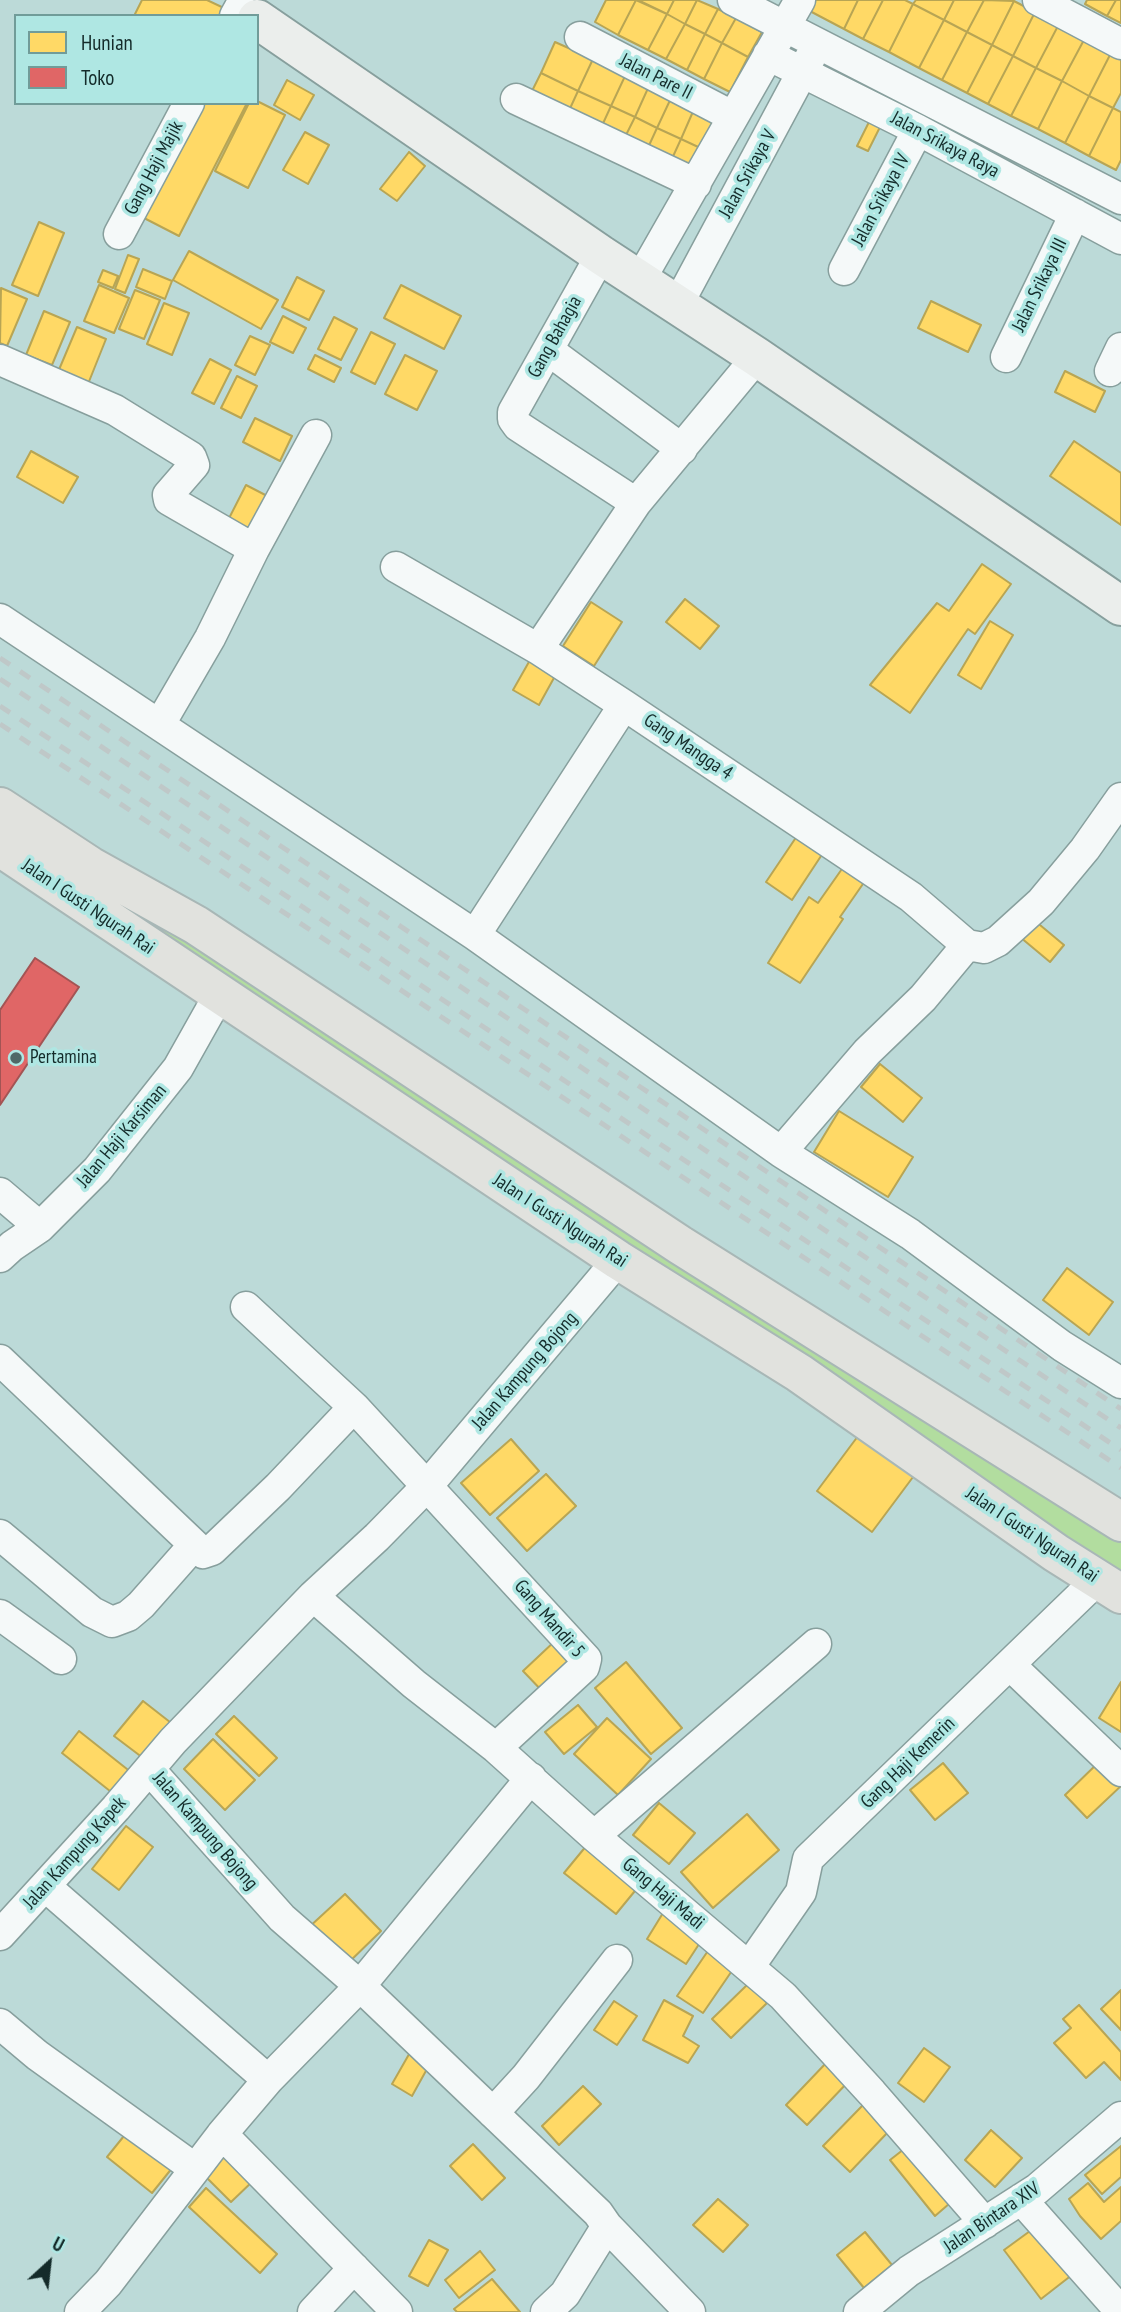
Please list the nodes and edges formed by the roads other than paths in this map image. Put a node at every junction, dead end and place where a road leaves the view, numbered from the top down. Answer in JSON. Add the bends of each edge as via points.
{"nodes":[{"id":1,"x":733,"y":0,"type":"edge"},
{"id":2,"x":800,"y":0,"type":"edge"},
{"id":3,"x":1038,"y":0,"type":"edge"},
{"id":4,"x":259,"y":21,"type":"edge"},
{"id":5,"x":784,"y":28,"type":"junction"},
{"id":6,"x":580,"y":37,"type":"dead end"},
{"id":7,"x":817,"y":43,"type":"junction"},
{"id":8,"x":1121,"y":44,"type":"edge"},
{"id":9,"x":768,"y":55,"type":"junction"},
{"id":10,"x":804,"y":72,"type":"junction"},
{"id":11,"x":516,"y":99,"type":"dead end"},
{"id":12,"x":187,"y":105,"type":"edge"},
{"id":13,"x":732,"y":116,"type":"junction"},
{"id":14,"x":918,"y":130,"type":"junction"},
{"id":15,"x":696,"y":184,"type":"junction"},
{"id":16,"x":1121,"y":199,"type":"edge"},
{"id":17,"x":1075,"y":214,"type":"junction"},
{"id":18,"x":119,"y":234,"type":"dead end"},
{"id":19,"x":1121,"y":240,"type":"edge"},
{"id":20,"x":601,"y":256,"type":"junction"},
{"id":21,"x":844,"y":270,"type":"dead end"},
{"id":22,"x":640,"y":280,"type":"junction"},
{"id":23,"x":678,"y":304,"type":"junction"},
{"id":24,"x":548,"y":350,"type":"junction"},
{"id":25,"x":757,"y":356,"type":"junction"},
{"id":26,"x":1006,"y":356,"type":"dead end"},
{"id":27,"x":0,"y":360,"type":"edge"},
{"id":28,"x":316,"y":435,"type":"dead end"},
{"id":29,"x":682,"y":449,"type":"junction"},
{"id":30,"x":636,"y":503,"type":"junction"},
{"id":31,"x":254,"y":549,"type":"junction"},
{"id":32,"x":396,"y":567,"type":"dead end"},
{"id":33,"x":1121,"y":606,"type":"edge"},
{"id":34,"x":0,"y":619,"type":"edge"},
{"id":35,"x":538,"y":649,"type":"junction"},
{"id":36,"x":624,"y":705,"type":"junction"},
{"id":37,"x":160,"y":724,"type":"junction"},
{"id":38,"x":1121,"y":798,"type":"edge"},
{"id":39,"x":0,"y":807,"type":"edge"},
{"id":40,"x":0,"y":847,"type":"edge"},
{"id":41,"x":475,"y":936,"type":"junction"},
{"id":42,"x":967,"y":945,"type":"junction"},
{"id":43,"x":219,"y":995,"type":"junction"},
{"id":44,"x":781,"y":1152,"type":"junction"},
{"id":45,"x":0,"y":1193,"type":"edge"},
{"id":46,"x":40,"y":1227,"type":"junction"},
{"id":47,"x":0,"y":1257,"type":"edge"},
{"id":48,"x":618,"y":1260,"type":"junction"},
{"id":49,"x":246,"y":1307,"type":"dead end"},
{"id":50,"x":0,"y":1360,"type":"edge"},
{"id":51,"x":1121,"y":1383,"type":"edge"},
{"id":52,"x":354,"y":1407,"type":"junction"},
{"id":53,"x":428,"y":1485,"type":"junction"},
{"id":54,"x":1121,"y":1522,"type":"edge"},
{"id":55,"x":0,"y":1535,"type":"edge"},
{"id":56,"x":194,"y":1545,"type":"junction"},
{"id":57,"x":1113,"y":1580,"type":"edge"},
{"id":58,"x":313,"y":1596,"type":"junction"},
{"id":59,"x":0,"y":1615,"type":"edge"},
{"id":60,"x":816,"y":1644,"type":"dead end"},
{"id":61,"x":61,"y":1659,"type":"dead end"},
{"id":62,"x":1010,"y":1665,"type":"junction"},
{"id":63,"x":496,"y":1748,"type":"junction"},
{"id":64,"x":150,"y":1770,"type":"junction"},
{"id":65,"x":1121,"y":1771,"type":"edge"},
{"id":66,"x":531,"y":1778,"type":"junction"},
{"id":67,"x":594,"y":1836,"type":"junction"},
{"id":68,"x":45,"y":1886,"type":"junction"},
{"id":69,"x":0,"y":1935,"type":"edge"},
{"id":70,"x":617,"y":1960,"type":"dead end"},
{"id":71,"x":749,"y":1967,"type":"junction"},
{"id":72,"x":359,"y":1986,"type":"junction"},
{"id":73,"x":0,"y":2024,"type":"edge"},
{"id":74,"x":268,"y":2080,"type":"junction"},
{"id":75,"x":493,"y":2113,"type":"junction"},
{"id":76,"x":1121,"y":2117,"type":"edge"},
{"id":77,"x":222,"y":2134,"type":"junction"},
{"id":78,"x":194,"y":2168,"type":"junction"},
{"id":79,"x":1021,"y":2199,"type":"junction"},
{"id":80,"x":985,"y":2223,"type":"junction"},
{"id":81,"x":607,"y":2226,"type":"junction"},
{"id":82,"x":354,"y":2268,"type":"junction"},
{"id":83,"x":80,"y":2312,"type":"edge"},
{"id":84,"x":313,"y":2312,"type":"edge"},
{"id":85,"x":397,"y":2312,"type":"edge"},
{"id":86,"x":546,"y":2312,"type":"edge"},
{"id":87,"x":690,"y":2312,"type":"edge"},
{"id":88,"x":859,"y":2312,"type":"edge"},
{"id":89,"x":1121,"y":2312,"type":"edge"}],
"edges":[{"from":1,"to":5,"type":"street","name":"Jalan Srikaya Raya"},
{"from":2,"to":5,"type":"street"},
{"from":3,"to":8,"type":"street"},
{"from":4,"to":20,"type":"street"},
{"from":5,"to":7,"type":"street","name":"Jalan Srikaya Raya"},
{"from":5,"to":9,"type":"street"},
{"from":6,"to":13,"type":"street","name":"Jalan Pare II"},
{"from":7,"to":10,"type":"street","name":"Jalan Srikaya V"},
{"from":7,"to":16,"type":"street","name":"Jalan Srikaya Raya"},
{"from":9,"to":10,"type":"street","name":"Jalan Srikaya Raya"},
{"from":9,"to":13,"type":"street"},
{"from":10,"to":14,"type":"street","name":"Jalan Srikaya Raya"},
{"from":10,"to":23,"type":"street","name":"Jalan Srikaya V"},
{"from":11,"to":15,"type":"street"},
{"from":12,"to":18,"type":"street","name":"Gang Haji Majik"},
{"from":13,"to":15,"type":"street"},
{"from":14,"to":17,"type":"street","name":"Jalan Srikaya Raya"},
{"from":14,"to":21,"type":"street","name":"Jalan Srikaya IV"},
{"from":15,"to":22,"type":"street"},
{"from":17,"to":19,"type":"street","name":"Jalan Srikaya Raya"},
{"from":17,"to":26,"type":"street","name":"Jalan Srikaya III"},
{"from":20,"to":22,"type":"street"},
{"from":20,"to":24,"type":"street","name":"Gang Bahagia"},
{"from":22,"to":23,"type":"street"},
{"from":23,"to":25,"type":"street"},
{"from":24,"to":29,"type":"street"},
{"from":24,"to":30,"type":"street","name":"Gang Bahagia","via":[[513,419]]},
{"from":25,"to":29,"type":"street"},
{"from":25,"to":33,"type":"street"},
{"from":27,"to":31,"type":"street","via":[[115,410],[191,457],[194,465],[168,495],[169,500]]},
{"from":28,"to":31,"type":"street"},
{"from":29,"to":30,"type":"street"},
{"from":30,"to":35,"type":"street"},
{"from":31,"to":37,"type":"street"},
{"from":32,"to":35,"type":"street","name":"Gang Mangga 4"},
{"from":34,"to":37,"type":"street"},
{"from":35,"to":36,"type":"street","name":"Gang Mangga 4"},
{"from":36,"to":41,"type":"street"},
{"from":36,"to":42,"type":"street","name":"Gang Mangga 4","via":[[911,897]]},
{"from":37,"to":41,"type":"street"},
{"from":38,"to":42,"type":"street","via":[[1041,901],[998,941],[984,948]]},
{"from":39,"to":54,"type":"main road","name":"Jalan I Gusti Ngurah Rai","via":[[90,866],[196,925],[680,1245]]},
{"from":40,"to":43,"type":"main road","name":"Jalan I Gusti Ngurah Rai"},
{"from":41,"to":44,"type":"street"},
{"from":42,"to":44,"type":"street"},
{"from":43,"to":46,"type":"street","name":"Jalan Haji Karsiman","via":[[178,1068],[97,1170]]},
{"from":43,"to":48,"type":"main road","name":"Jalan I Gusti Ngurah Rai"},
{"from":44,"to":51,"type":"street","via":[[910,1234],[1062,1346]]},
{"from":45,"to":46,"type":"street"},
{"from":46,"to":47,"type":"street","name":"Jalan Haji Karsiman"},
{"from":48,"to":53,"type":"street","name":"Jalan Kampung Bojong"},
{"from":48,"to":57,"type":"main road","name":"Jalan I Gusti Ngurah Rai","via":[[799,1373],[1056,1553]]},
{"from":49,"to":52,"type":"street"},
{"from":50,"to":56,"type":"street"},
{"from":52,"to":53,"type":"street"},
{"from":52,"to":56,"type":"street","via":[[210,1552]]},
{"from":53,"to":58,"type":"street","name":"Jalan Kampung Bojong"},
{"from":53,"to":63,"type":"street","name":"Gang Mandir 5","via":[[586,1659],[584,1667]]},
{"from":55,"to":56,"type":"street","via":[[92,1612],[112,1622],[141,1605]]},
{"from":57,"to":62,"type":"street","name":"Gang Haji Kemerin"},
{"from":58,"to":63,"type":"street","name":"Gang Haji Madi"},
{"from":58,"to":64,"type":"street","name":"Jalan Kampung Bojong"},
{"from":59,"to":61,"type":"street"},
{"from":60,"to":67,"type":"street"},
{"from":62,"to":65,"type":"street"},
{"from":62,"to":71,"type":"street","name":"Gang Haji Kemerin","via":[[808,1859],[801,1892]]},
{"from":63,"to":66,"type":"street","name":"Gang Haji Madi"},
{"from":64,"to":68,"type":"street","name":"Jalan Kampung Kapek"},
{"from":64,"to":72,"type":"street","name":"Jalan Kampung Bojong","via":[[282,1918]]},
{"from":66,"to":67,"type":"street","name":"Gang Haji Madi"},
{"from":66,"to":72,"type":"street"},
{"from":67,"to":71,"type":"street","name":"Gang Haji Madi"},
{"from":68,"to":69,"type":"street","name":"Jalan Kampung Kapek"},
{"from":68,"to":74,"type":"street"},
{"from":70,"to":75,"type":"street"},
{"from":71,"to":80,"type":"street","name":"Gang Haji Madi","via":[[783,1996]]},
{"from":72,"to":74,"type":"street"},
{"from":72,"to":75,"type":"street","name":"Jalan Kampung Bojong"},
{"from":73,"to":78,"type":"street"},
{"from":74,"to":77,"type":"street"},
{"from":75,"to":81,"type":"street","name":"Jalan Kampung Bojong"},
{"from":76,"to":79,"type":"street","name":"Jalan Bintara XIV"},
{"from":77,"to":78,"type":"street"},
{"from":77,"to":82,"type":"street"},
{"from":78,"to":83,"type":"street","via":[[108,2283]]},
{"from":79,"to":80,"type":"street","name":"Jalan Bintara XIV"},
{"from":79,"to":89,"type":"street"},
{"from":80,"to":88,"type":"street","name":"Jalan Bintara XIV","via":[[909,2271]]},
{"from":81,"to":86,"type":"street","via":[[565,2294]]},
{"from":81,"to":87,"type":"street","name":"Jalan Kampung Bojong"},
{"from":82,"to":84,"type":"street"},
{"from":82,"to":85,"type":"street"}]}
